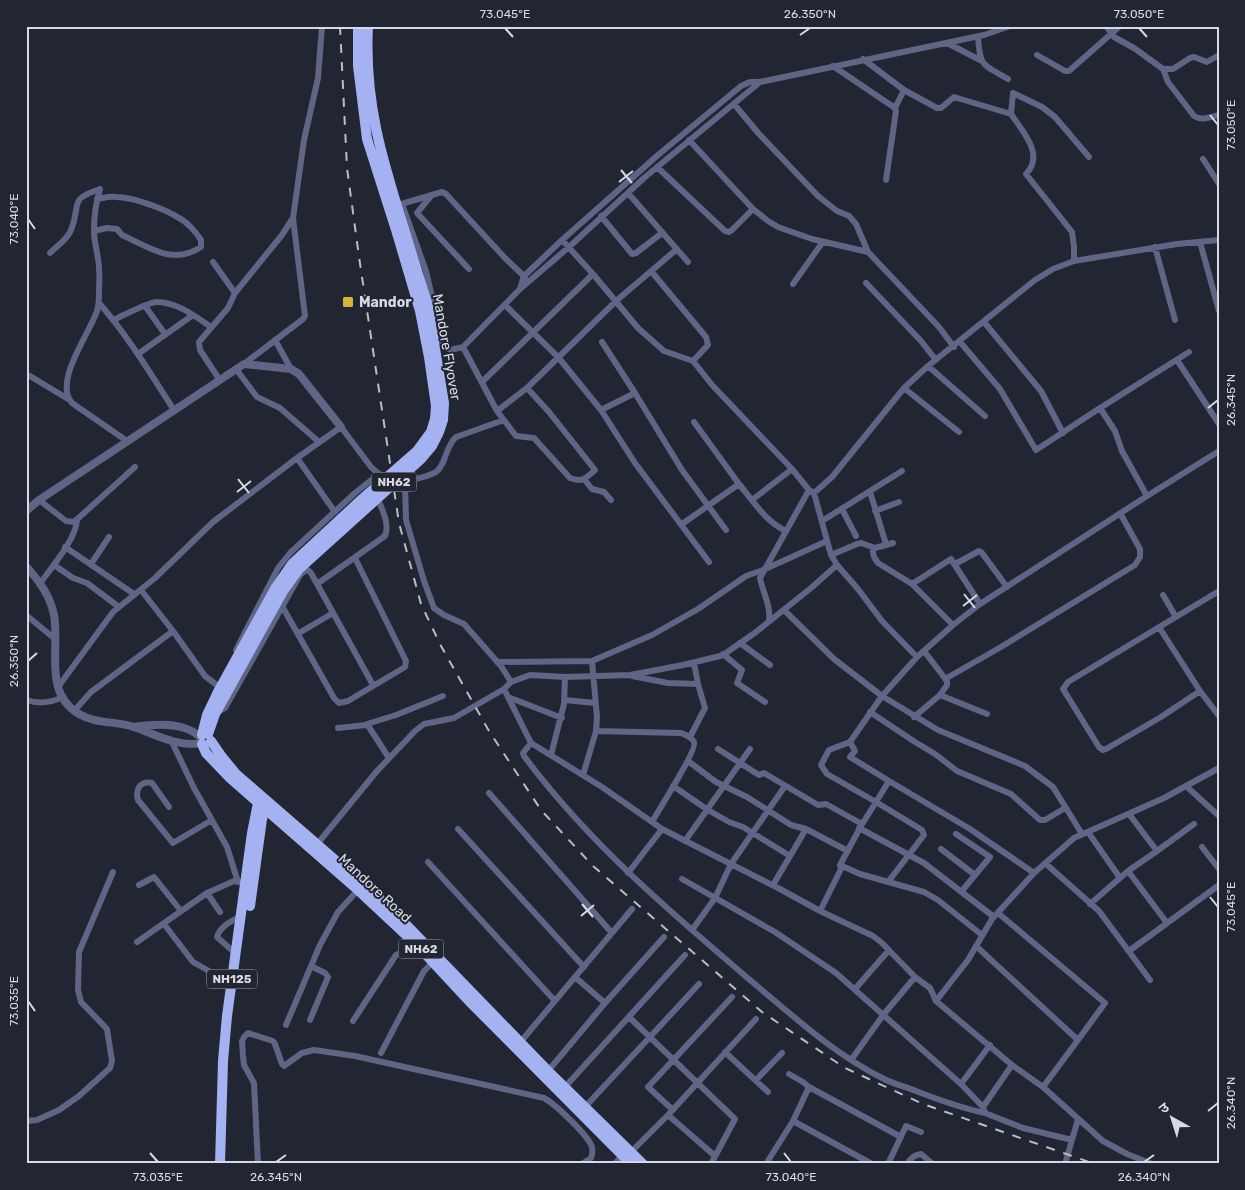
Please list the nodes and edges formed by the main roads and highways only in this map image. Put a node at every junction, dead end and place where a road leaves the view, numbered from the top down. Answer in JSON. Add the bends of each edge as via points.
{"nodes":[{"id":1,"x":358,"y":26,"type":"edge"},
{"id":2,"x":368,"y":26,"type":"edge"},
{"id":3,"x":396,"y":206,"type":"junction"},
{"id":4,"x":262,"y":801,"type":"junction"},
{"id":5,"x":518,"y":1045,"type":"junction"},
{"id":6,"x":627,"y":1160,"type":"edge"},
{"id":7,"x":220,"y":1164,"type":"edge"},
{"id":8,"x":226,"y":1164,"type":"edge"},
{"id":9,"x":643,"y":1164,"type":"edge"}],
"edges":[{"from":1,"to":3,"type":"highway","number":"NH62","via":[[363,118],[371,152]]},
{"from":2,"to":3,"type":"highway","number":"NH62","via":[[367,67],[373,121]]},
{"from":3,"to":4,"type":"highway","name":"Mandore Flyover","number":"NH62","bridge":true,"via":[[401,231],[428,306],[444,403],[443,420],[432,446],[420,459],[298,569],[220,691],[204,739]]},
{"from":4,"to":5,"type":"highway","name":"Mandore Road","number":"NH62","via":[[418,946]]},
{"from":4,"to":5,"type":"highway","name":"Mandore Road","number":"NH62","via":[[318,843],[387,905]]},
{"from":4,"to":7,"type":"highway","number":"NH125","via":[[242,882],[242,916],[223,1061]]},
{"from":4,"to":8,"type":"highway","number":"NH125","via":[[231,1033]]},
{"from":5,"to":6,"type":"highway","name":"Mandore Road","number":"NH62"},
{"from":5,"to":6,"type":"highway","name":"Mandore Road","number":"NH62","via":[[586,1107]]},
{"from":6,"to":9,"type":"highway","name":"Mandore Road","number":"NH62"}]}
